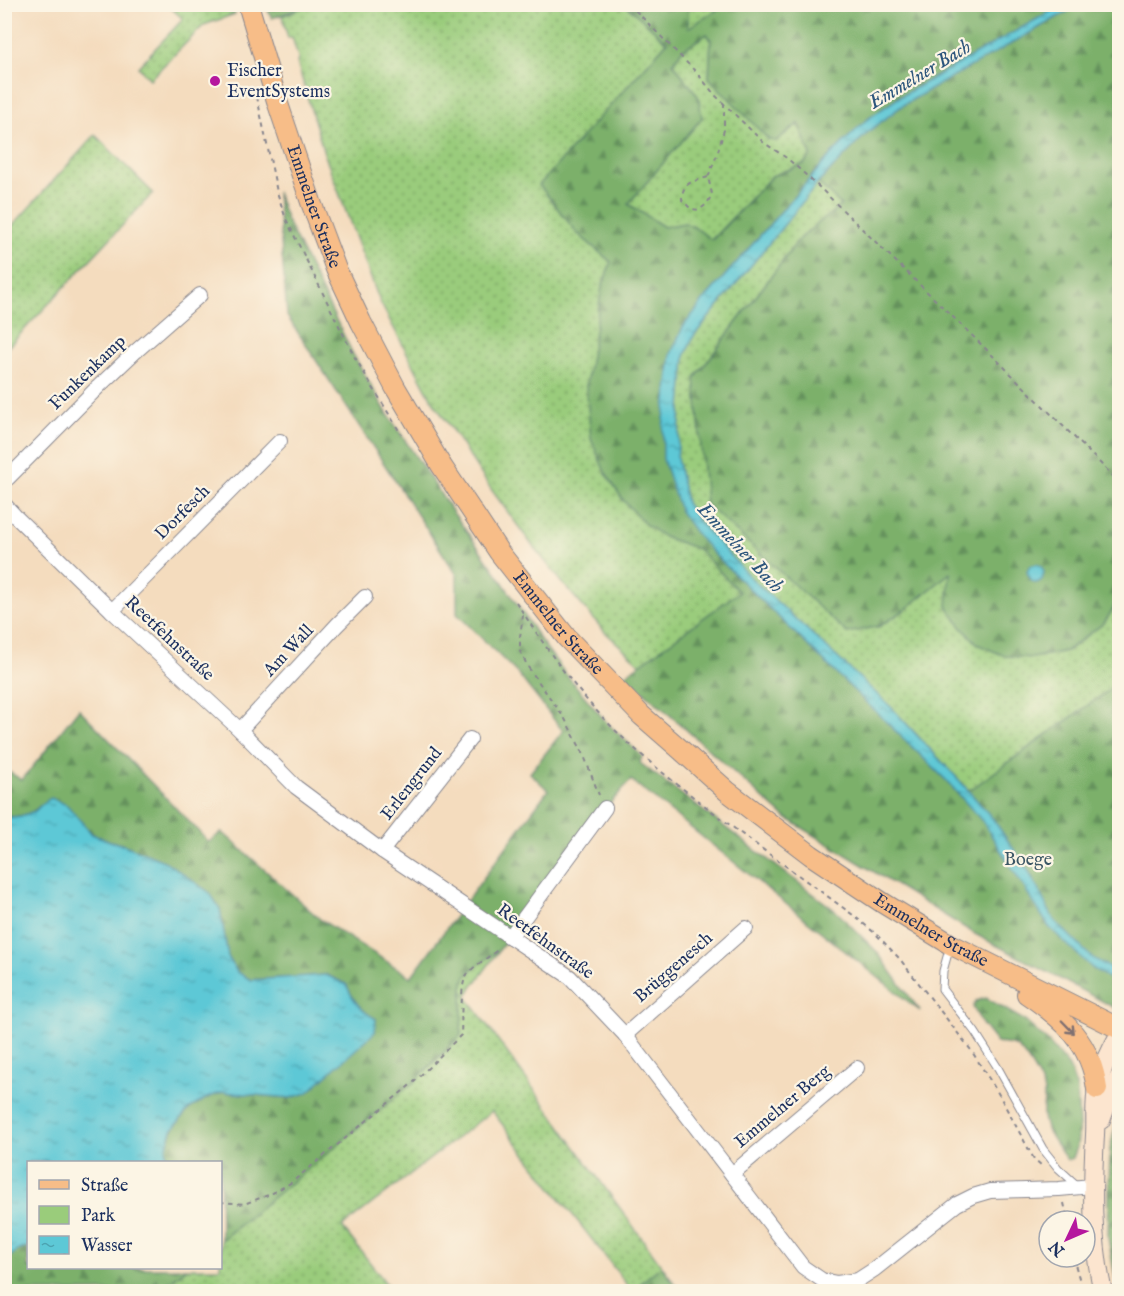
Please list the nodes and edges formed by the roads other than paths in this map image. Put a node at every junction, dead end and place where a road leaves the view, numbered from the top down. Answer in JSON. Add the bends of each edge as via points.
{"nodes":[{"id":1,"x":248,"y":4,"type":"edge"},
{"id":2,"x":200,"y":295,"type":"dead end"},
{"id":3,"x":280,"y":441,"type":"dead end"},
{"id":4,"x":4,"y":480,"type":"edge"},
{"id":5,"x":4,"y":504,"type":"edge"},
{"id":6,"x":365,"y":597,"type":"dead end"},
{"id":7,"x":112,"y":611,"type":"junction"},
{"id":8,"x":240,"y":730,"type":"junction"},
{"id":9,"x":470,"y":739,"type":"dead end"},
{"id":10,"x":605,"y":808,"type":"road end"},
{"id":11,"x":382,"y":851,"type":"junction"},
{"id":12,"x":746,"y":928,"type":"dead end"},
{"id":13,"x":510,"y":937,"type":"junction"},
{"id":14,"x":950,"y":944,"type":"junction"},
{"id":15,"x":971,"y":955,"type":"junction"},
{"id":16,"x":1119,"y":1031,"type":"edge"},
{"id":17,"x":625,"y":1035,"type":"junction"},
{"id":18,"x":857,"y":1068,"type":"dead end"},
{"id":19,"x":1119,"y":1076,"type":"edge"},
{"id":20,"x":1097,"y":1089,"type":"junction"},
{"id":21,"x":1095,"y":1136,"type":"junction"},
{"id":22,"x":732,"y":1174,"type":"junction"},
{"id":23,"x":1086,"y":1186,"type":"junction"},
{"id":24,"x":819,"y":1286,"type":"edge"},
{"id":25,"x":1103,"y":1292,"type":"edge"}],
"edges":[{"from":1,"to":14,"type":"main road","name":"Emmelner Straße","via":[[336,269],[394,387],[499,552],[567,638],[624,698],[727,791],[810,855]]},
{"from":2,"to":4,"type":"street","name":"Funkenkamp","via":[[120,366]]},
{"from":3,"to":7,"type":"street","name":"Dorfesch"},
{"from":5,"to":7,"type":"street","name":"Reetfehnstraße"},
{"from":6,"to":8,"type":"street","name":"Am Wall"},
{"from":7,"to":8,"type":"street","name":"Reetfehnstraße"},
{"from":8,"to":11,"type":"street","name":"Reetfehnstraße","via":[[296,787]]},
{"from":9,"to":11,"type":"street","name":"Erlengrund"},
{"from":10,"to":13,"type":"street"},
{"from":11,"to":13,"type":"street","name":"Reetfehnstraße"},
{"from":12,"to":17,"type":"street","name":"Brüggenesch"},
{"from":13,"to":17,"type":"street","name":"Reetfehnstraße","via":[[570,977]]},
{"from":14,"to":15,"type":"main road","name":"Emmelner Straße"},
{"from":14,"to":23,"type":"lane","via":[[942,989],[998,1068],[1043,1149],[1058,1168]]},
{"from":15,"to":16,"type":"main road","name":"Emmelner Straße"},
{"from":15,"to":20,"type":"main road","one_way":true,"via":[[1039,1001],[1070,1029],[1086,1050]]},
{"from":16,"to":20,"type":"street","name":"Emmelner Straße"},
{"from":17,"to":22,"type":"street","name":"Reetfehnstraße"},
{"from":18,"to":22,"type":"street","name":"Emmelner Berg"},
{"from":19,"to":21,"type":"street","name":"Emmelner Straße"},
{"from":20,"to":21,"type":"street","name":"Emmelner Straße"},
{"from":21,"to":23,"type":"street","name":"Emmelner Straße"},
{"from":22,"to":24,"type":"street","name":"Reetfehnstraße"},
{"from":23,"to":24,"type":"street","name":"Reetfehnstraße","via":[[990,1191],[973,1196],[858,1280]]},
{"from":23,"to":25,"type":"street","name":"Emmelner Straße"}]}
